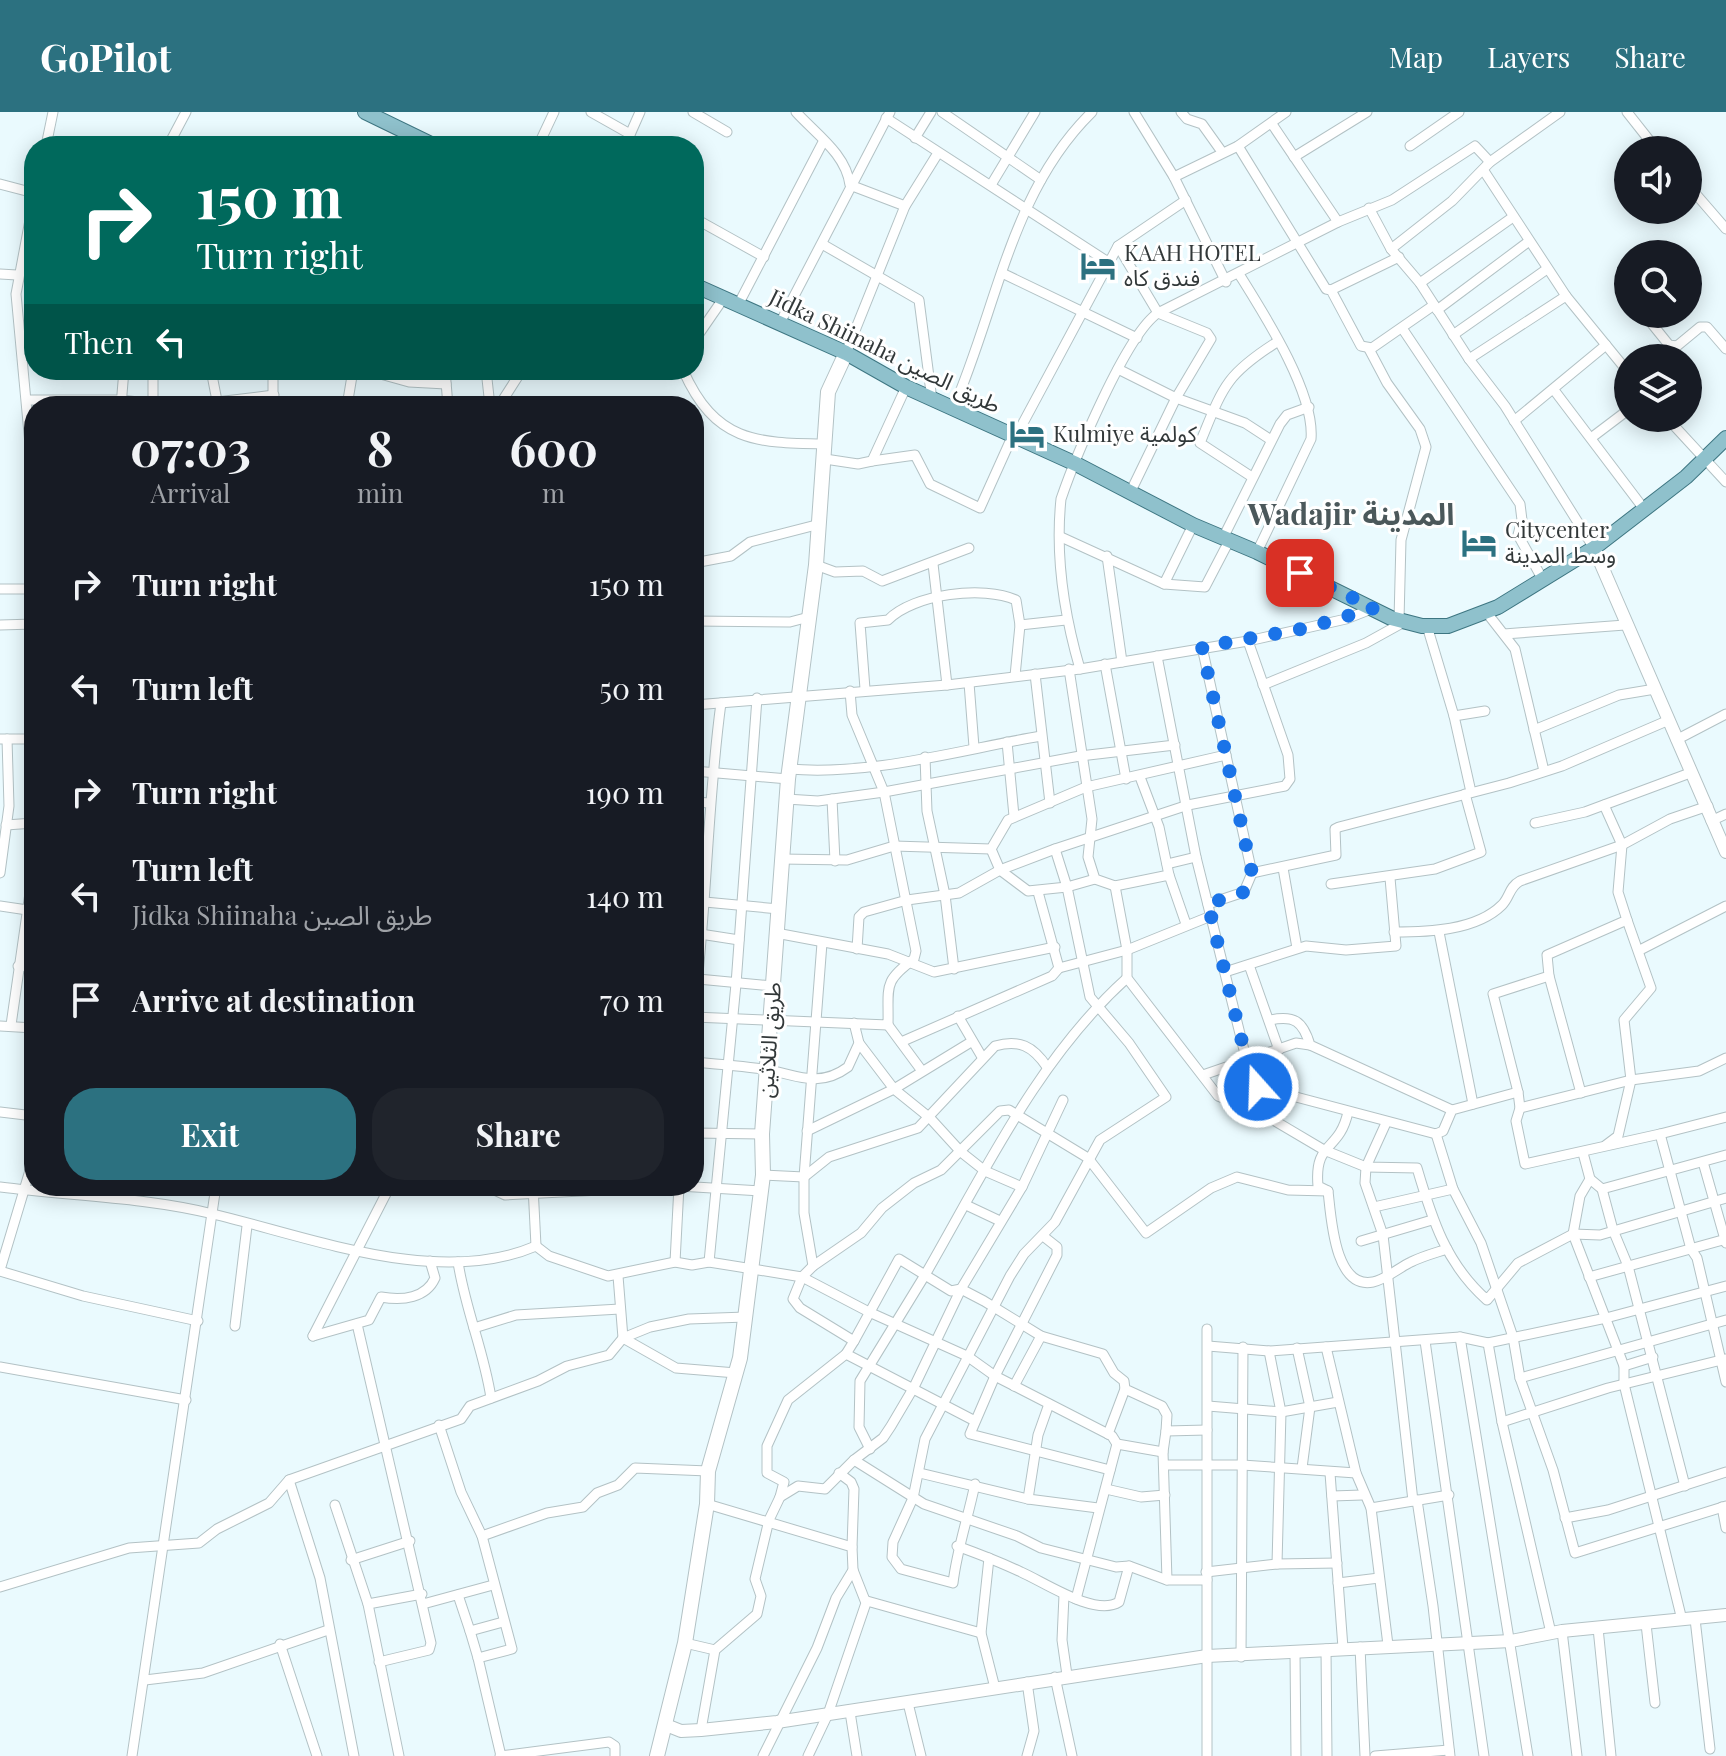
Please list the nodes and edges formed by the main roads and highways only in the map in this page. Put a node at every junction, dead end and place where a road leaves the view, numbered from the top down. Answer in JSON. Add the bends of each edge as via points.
{"nodes":[{"id":1,"x":365,"y":112,"type":"edge"},
{"id":2,"x":414,"y":136,"type":"edge"},
{"id":3,"x":704,"y":290,"type":"edge"},
{"id":4,"x":846,"y":353,"type":"junction"},
{"id":5,"x":1726,"y":438,"type":"edge"},
{"id":6,"x":657,"y":1756,"type":"edge"}],
"edges":[{"from":1,"to":2,"type":"main road"},
{"from":3,"to":4,"type":"main road","name":"Jidka Shiinaha طريق الصين"},
{"from":4,"to":5,"type":"main road","name":"Jidka Shiinaha طريق الصين","via":[[1193,525],[1402,621],[1427,626],[1448,626],[1487,613],[1594,548]]},
{"from":4,"to":6,"type":"main road","name":"طريق الثلاثين","via":[[828,392],[816,565],[788,774],[753,1268],[736,1373],[708,1471],[685,1643]]}]}
